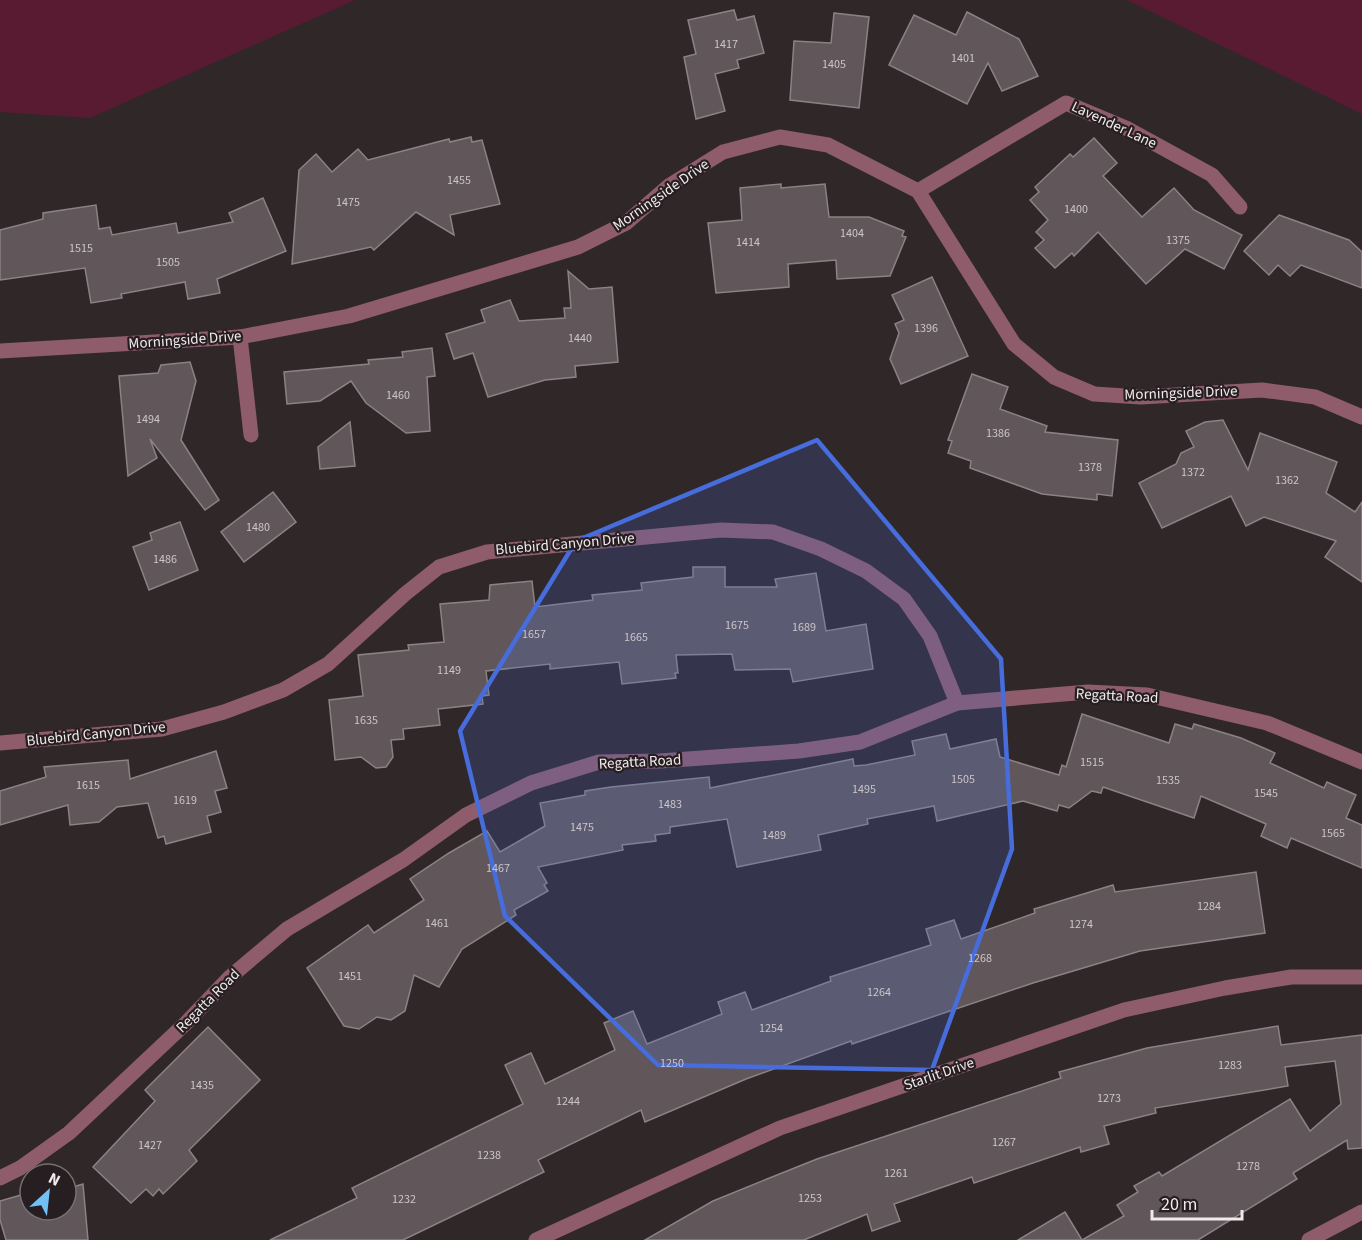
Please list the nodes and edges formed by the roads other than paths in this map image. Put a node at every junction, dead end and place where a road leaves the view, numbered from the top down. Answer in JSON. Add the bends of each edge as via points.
{"nodes":[{"id":1,"x":918,"y":191,"type":"junction"},
{"id":2,"x":1240,"y":207,"type":"dead end"},
{"id":3,"x":240,"y":337,"type":"junction"},
{"id":4,"x":0,"y":351,"type":"edge"},
{"id":5,"x":1362,"y":417,"type":"edge"},
{"id":6,"x":251,"y":435,"type":"dead end"},
{"id":7,"x":957,"y":702,"type":"junction"},
{"id":8,"x":0,"y":743,"type":"edge"},
{"id":9,"x":1362,"y":762,"type":"edge"},
{"id":10,"x":1362,"y":977,"type":"edge"},
{"id":11,"x":0,"y":1178,"type":"edge"},
{"id":12,"x":1362,"y":1212,"type":"edge"},
{"id":13,"x":536,"y":1240,"type":"edge"},
{"id":14,"x":1309,"y":1240,"type":"edge"}],
"edges":[{"from":1,"to":2,"type":"street","name":"Lavender Lane","via":[[1066,103],[1128,129],[1212,175]]},
{"from":1,"to":3,"type":"street","name":"Morningside Drive","via":[[828,145],[780,137],[723,152],[670,185],[626,223],[578,247],[348,316]]},
{"from":1,"to":5,"type":"street","name":"Morningside Drive","via":[[1014,344],[1054,377],[1094,394],[1141,397],[1262,390],[1315,398]]},
{"from":3,"to":4,"type":"street","name":"Morningside Drive"},
{"from":3,"to":6,"type":"street"},
{"from":7,"to":8,"type":"street","name":"Bluebird Canyon Drive","via":[[930,636],[904,599],[866,572],[821,549],[773,532],[721,530],[487,552],[439,567],[328,664],[283,690],[162,729]]},
{"from":7,"to":9,"type":"street","name":"Regatta Road","via":[[1088,692],[1147,694],[1267,723]]},
{"from":7,"to":11,"type":"street","name":"Regatta Road","via":[[861,742],[731,757],[599,762],[531,783],[476,811],[287,929],[230,977],[69,1133]]},
{"from":10,"to":13,"type":"street","name":"Starlit Drive","via":[[1291,977],[1125,1010],[780,1128]]},
{"from":12,"to":14,"type":"street"}]}
